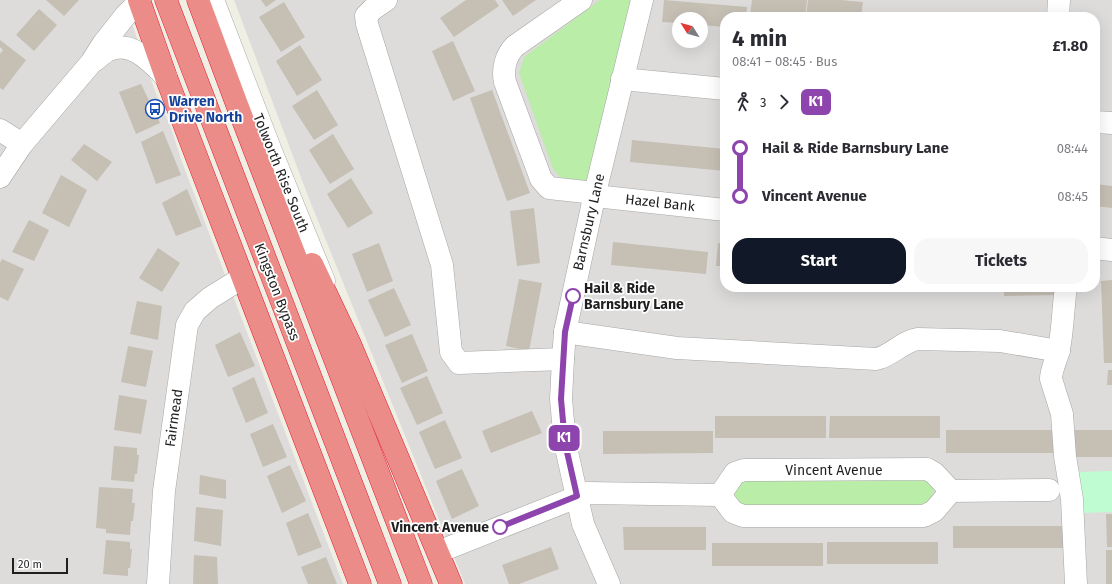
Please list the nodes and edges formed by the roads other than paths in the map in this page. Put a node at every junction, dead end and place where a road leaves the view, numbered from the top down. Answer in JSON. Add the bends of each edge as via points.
{"nodes":[{"id":1,"x":140,"y":0,"type":"edge"},
{"id":2,"x":166,"y":0,"type":"edge"},
{"id":3,"x":198,"y":0,"type":"edge"},
{"id":4,"x":213,"y":0,"type":"edge"},
{"id":5,"x":386,"y":0,"type":"edge"},
{"id":6,"x":581,"y":0,"type":"edge"},
{"id":7,"x":642,"y":0,"type":"edge"},
{"id":8,"x":1059,"y":0,"type":"edge"},
{"id":9,"x":1058,"y":12,"type":"edge"},
{"id":10,"x":91,"y":63,"type":"junction"},
{"id":11,"x":166,"y":77,"type":"junction"},
{"id":12,"x":622,"y":79,"type":"junction"},
{"id":13,"x":720,"y":89,"type":"edge"},
{"id":14,"x":236,"y":102,"type":"junction"},
{"id":15,"x":1100,"y":122,"type":"edge"},
{"id":16,"x":1112,"y":123,"type":"edge"},
{"id":17,"x":0,"y":130,"type":"edge"},
{"id":18,"x":22,"y":144,"type":"junction"},
{"id":19,"x":0,"y":177,"type":"edge"},
{"id":20,"x":595,"y":195,"type":"junction"},
{"id":21,"x":720,"y":209,"type":"edge"},
{"id":22,"x":1100,"y":249,"type":"edge"},
{"id":23,"x":1112,"y":250,"type":"edge"},
{"id":24,"x":242,"y":278,"type":"junction"},
{"id":25,"x":1065,"y":292,"type":"edge"},
{"id":26,"x":565,"y":332,"type":"junction"},
{"id":27,"x":350,"y":344,"type":"junction"},
{"id":28,"x":1058,"y":352,"type":"junction"},
{"id":29,"x":563,"y":360,"type":"junction"},
{"id":30,"x":1049,"y":490,"type":"dead end"},
{"id":31,"x":951,"y":491,"type":"junction"},
{"id":32,"x":720,"y":495,"type":"junction"},
{"id":33,"x":577,"y":496,"type":"junction"},
{"id":34,"x":438,"y":552,"type":"junction"},
{"id":35,"x":158,"y":584,"type":"edge"},
{"id":36,"x":360,"y":584,"type":"edge"},
{"id":37,"x":390,"y":584,"type":"edge"},
{"id":38,"x":421,"y":584,"type":"edge"},
{"id":39,"x":451,"y":584,"type":"edge"},
{"id":40,"x":609,"y":584,"type":"edge"},
{"id":41,"x":1076,"y":584,"type":"edge"}],
"edges":[{"from":1,"to":10,"type":"street","via":[[120,22]]},
{"from":1,"to":11,"type":"highway"},
{"from":2,"to":37,"type":"highway","name":"Kingston Bypass"},
{"from":3,"to":14,"type":"highway","name":"Tolworth Rise South"},
{"from":4,"to":27,"type":"street","name":"Tolworth Rise South"},
{"from":5,"to":29,"type":"street","via":[[366,16],[367,24],[442,265],[451,352],[459,363]]},
{"from":6,"to":20,"type":"street","name":"Hazel Bank","via":[[515,46],[508,56],[504,73],[505,82],[541,179],[549,188]]},
{"from":7,"to":12,"type":"street","name":"Barnsbury Lane"},
{"from":8,"to":9,"type":"street"},
{"from":10,"to":11,"type":"street","via":[[108,50],[124,47],[137,52]]},
{"from":10,"to":18,"type":"street"},
{"from":11,"to":24,"type":"highway"},
{"from":12,"to":13,"type":"street"},
{"from":12,"to":20,"type":"street","name":"Barnsbury Lane"},
{"from":14,"to":27,"type":"highway"},
{"from":14,"to":38,"type":"highway"},
{"from":15,"to":16,"type":"street"},
{"from":17,"to":18,"type":"street"},
{"from":18,"to":19,"type":"street"},
{"from":20,"to":21,"type":"street","name":"Hazel Bank"},
{"from":20,"to":26,"type":"street","name":"Barnsbury Lane"},
{"from":22,"to":23,"type":"street"},
{"from":24,"to":35,"type":"street","name":"Fairmead","via":[[210,298],[195,311],[187,325],[164,490]]},
{"from":24,"to":36,"type":"highway"},
{"from":25,"to":28,"type":"street"},
{"from":26,"to":28,"type":"street","via":[[677,348],[876,359],[918,339],[1000,342]]},
{"from":26,"to":29,"type":"street","name":"Barnsbury Lane"},
{"from":27,"to":34,"type":"highway"},
{"from":28,"to":41,"type":"street","via":[[1051,378],[1062,414],[1072,499]]},
{"from":29,"to":33,"type":"street","name":"Barnsbury Lane","via":[[561,399],[565,443]]},
{"from":30,"to":31,"type":"street"},
{"from":31,"to":32,"type":"street","via":[[934,511],[924,516],[743,516],[734,512]]},
{"from":31,"to":32,"type":"street","name":"Vincent Avenue","via":[[927,469],[744,470],[735,473]]},
{"from":32,"to":33,"type":"street","via":[[587,493]]},
{"from":33,"to":34,"type":"street"},
{"from":33,"to":40,"type":"street","name":"Barnsbury Lane","via":[[583,524]]},
{"from":34,"to":39,"type":"highway"}]}
